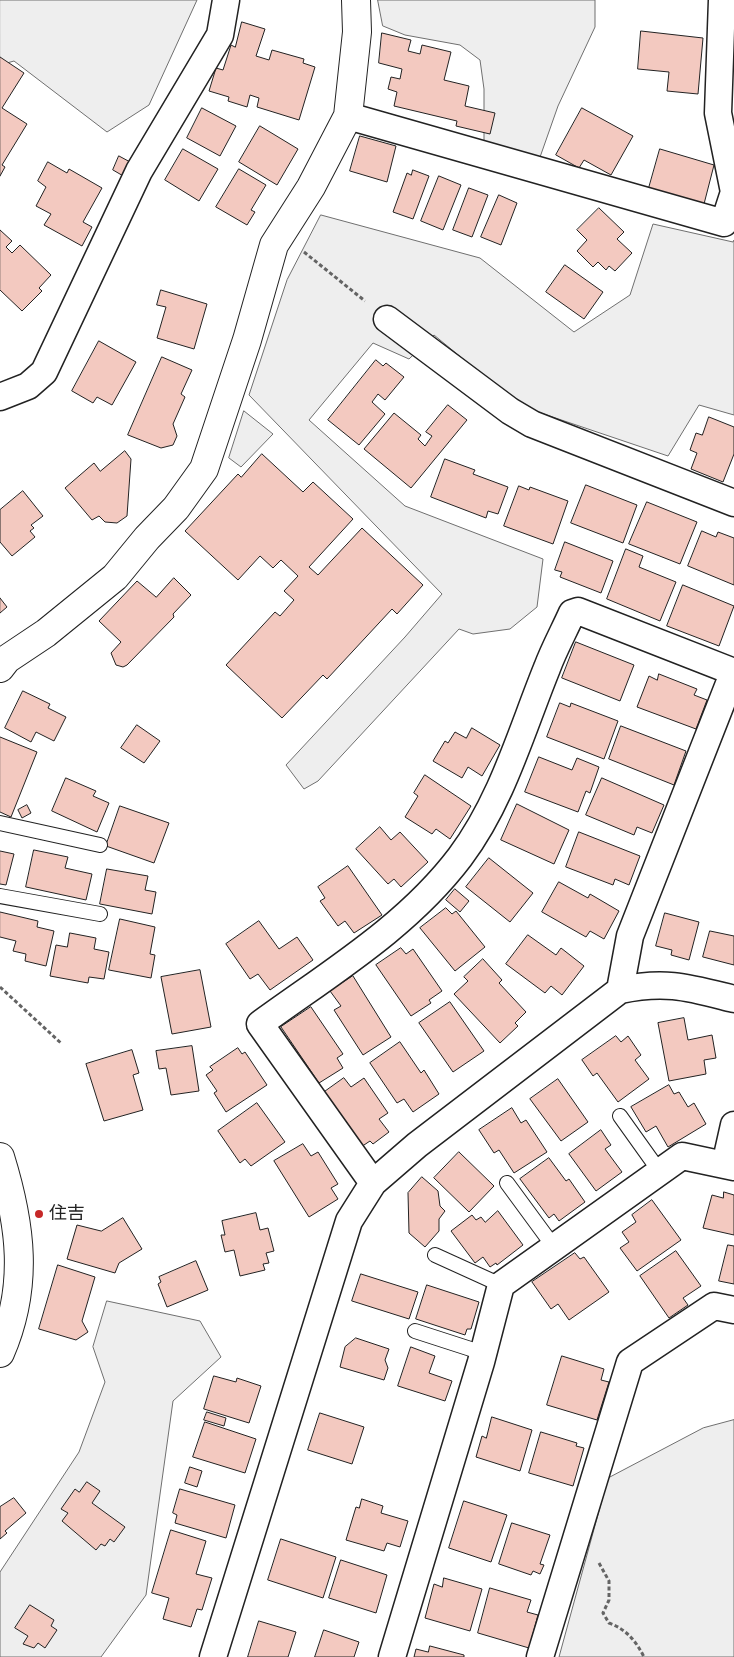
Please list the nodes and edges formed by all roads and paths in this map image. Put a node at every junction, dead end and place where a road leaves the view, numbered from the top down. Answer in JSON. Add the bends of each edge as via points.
{"nodes":[{"id":1,"x":226,"y":0,"type":"edge"},
{"id":2,"x":356,"y":0,"type":"edge"},
{"id":3,"x":722,"y":0,"type":"edge"},
{"id":4,"x":348,"y":116,"type":"junction"},
{"id":5,"x":734,"y":192,"type":"edge"},
{"id":6,"x":729,"y":224,"type":"edge"},
{"id":7,"x":282,"y":234,"type":"junction"},
{"id":8,"x":387,"y":319,"type":"joint"},
{"id":9,"x":0,"y":397,"type":"edge"},
{"id":10,"x":734,"y":503,"type":"edge"},
{"id":11,"x":0,"y":668,"type":"edge"},
{"id":12,"x":734,"y":672,"type":"edge"},
{"id":13,"x":0,"y":823,"type":"edge"},
{"id":14,"x":100,"y":845,"type":"dead end"},
{"id":15,"x":0,"y":896,"type":"edge"},
{"id":16,"x":100,"y":914,"type":"dead end"},
{"id":17,"x":0,"y":987,"type":"edge"},
{"id":18,"x":620,"y":990,"type":"junction"},
{"id":19,"x":734,"y":999,"type":"edge"},
{"id":20,"x":62,"y":1044,"type":"dead end"},
{"id":21,"x":620,"y":1116,"type":"dead end"},
{"id":22,"x":734,"y":1125,"type":"edge"},
{"id":23,"x":0,"y":1157,"type":"edge"},
{"id":24,"x":729,"y":1166,"type":"edge"},
{"id":25,"x":660,"y":1172,"type":"junction"},
{"id":26,"x":373,"y":1183,"type":"junction"},
{"id":27,"x":507,"y":1183,"type":"dead end"},
{"id":28,"x":554,"y":1247,"type":"junction"},
{"id":29,"x":435,"y":1255,"type":"dead end"},
{"id":30,"x":501,"y":1285,"type":"junction"},
{"id":31,"x":9,"y":1298,"type":"edge"},
{"id":32,"x":734,"y":1310,"type":"edge"},
{"id":33,"x":414,"y":1331,"type":"dead end"},
{"id":34,"x":0,"y":1353,"type":"edge"},
{"id":35,"x":483,"y":1353,"type":"junction"},
{"id":36,"x":582,"y":1518,"type":"junction"},
{"id":37,"x":213,"y":1657,"type":"edge"},
{"id":38,"x":392,"y":1657,"type":"edge"},
{"id":39,"x":540,"y":1657,"type":"edge"},
{"id":40,"x":644,"y":1657,"type":"edge"}],
"edges":[{"from":1,"to":9,"type":"street","via":[[220,35],[139,171],[44,372],[28,386]]},
{"from":2,"to":4,"type":"street","via":[[358,32]]},
{"from":3,"to":5,"type":"street","via":[[718,113]]},
{"from":4,"to":6,"type":"street"},
{"from":4,"to":7,"type":"street","via":[[312,187]]},
{"from":5,"to":6,"type":"street"},
{"from":7,"to":8,"type":"path"},
{"from":7,"to":11,"type":"street","via":[[274,245],[247,340],[204,469],[176,508],[115,577],[46,633],[7,659]]},
{"from":8,"to":10,"type":"street","via":[[532,424]]},
{"from":12,"to":18,"type":"street","via":[[630,936]]},
{"from":12,"to":26,"type":"street","via":[[578,611],[572,613],[547,667],[514,757],[460,856],[425,897],[384,934],[260,1024]]},
{"from":13,"to":14,"type":"lane"},
{"from":15,"to":16,"type":"lane"},
{"from":17,"to":20,"type":"path"},
{"from":18,"to":19,"type":"street","via":[[648,984],[680,986]]},
{"from":18,"to":26,"type":"street","via":[[417,1144]]},
{"from":21,"to":25,"type":"lane"},
{"from":22,"to":24,"type":"street"},
{"from":23,"to":31,"type":"street","via":[[11,1192],[18,1233],[20,1269]]},
{"from":24,"to":25,"type":"street","via":[[682,1156]]},
{"from":25,"to":28,"type":"street"},
{"from":26,"to":37,"type":"street","via":[[349,1221]]},
{"from":27,"to":28,"type":"lane"},
{"from":28,"to":30,"type":"street"},
{"from":29,"to":30,"type":"lane"},
{"from":30,"to":35,"type":"street"},
{"from":31,"to":34,"type":"street"},
{"from":32,"to":36,"type":"street","via":[[714,1306],[630,1362]]},
{"from":33,"to":35,"type":"lane"},
{"from":35,"to":38,"type":"street"},
{"from":36,"to":39,"type":"street"},
{"from":36,"to":40,"type":"path","via":[[591,1527],[600,1568],[609,1581],[610,1600],[603,1613],[609,1623],[633,1638]]}]}
